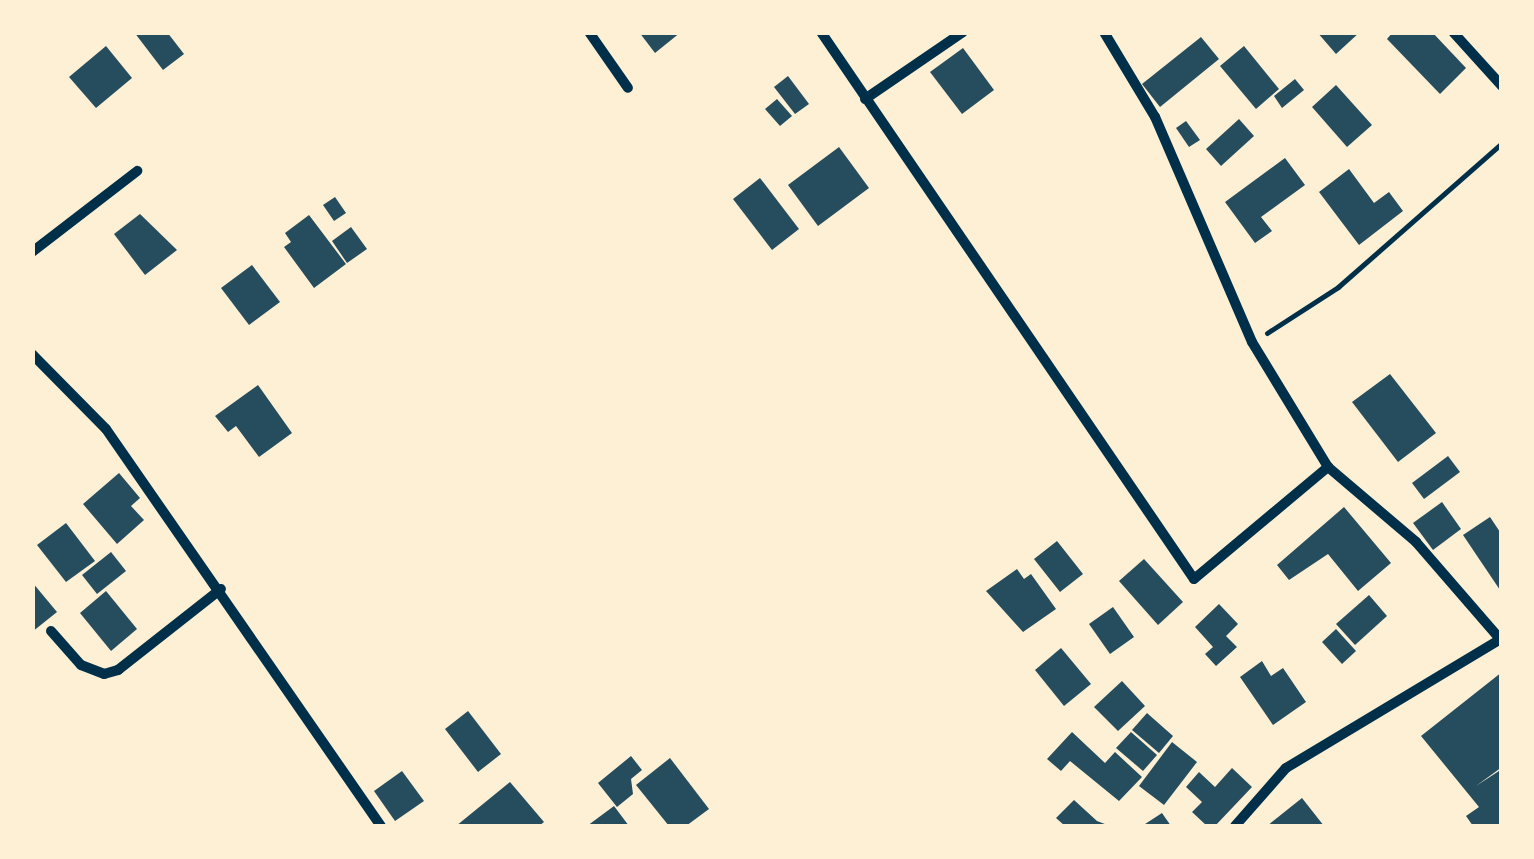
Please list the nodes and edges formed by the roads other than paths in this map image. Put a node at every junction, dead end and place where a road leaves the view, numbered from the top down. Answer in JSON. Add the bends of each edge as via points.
{"nodes":[{"id":1,"x":589,"y":32,"type":"edge"},
{"id":2,"x":820,"y":32,"type":"edge"},
{"id":3,"x":963,"y":32,"type":"edge"},
{"id":4,"x":1104,"y":32,"type":"edge"},
{"id":5,"x":1454,"y":32,"type":"edge"},
{"id":6,"x":1502,"y":86,"type":"edge"},
{"id":7,"x":628,"y":88,"type":"dead end"},
{"id":8,"x":865,"y":99,"type":"junction"},
{"id":9,"x":136,"y":171,"type":"dead end"},
{"id":10,"x":32,"y":252,"type":"edge"},
{"id":11,"x":32,"y":354,"type":"edge"},
{"id":12,"x":1328,"y":467,"type":"junction"},
{"id":13,"x":221,"y":589,"type":"junction"},
{"id":14,"x":50,"y":631,"type":"dead end"},
{"id":15,"x":1501,"y":639,"type":"edge"},
{"id":16,"x":381,"y":826,"type":"edge"},
{"id":17,"x":1235,"y":826,"type":"edge"}],
"edges":[{"from":1,"to":7,"type":"street"},
{"from":2,"to":8,"type":"street"},
{"from":3,"to":8,"type":"street"},
{"from":4,"to":12,"type":"street","via":[[1155,117],[1252,342]]},
{"from":5,"to":6,"type":"street"},
{"from":8,"to":12,"type":"street","via":[[1194,579]]},
{"from":9,"to":10,"type":"street"},
{"from":11,"to":13,"type":"street","via":[[106,429]]},
{"from":12,"to":15,"type":"street","via":[[1416,542]]},
{"from":13,"to":14,"type":"street","via":[[104,674],[81,665]]},
{"from":13,"to":16,"type":"street"},
{"from":15,"to":17,"type":"street","via":[[1286,768]]}]}
